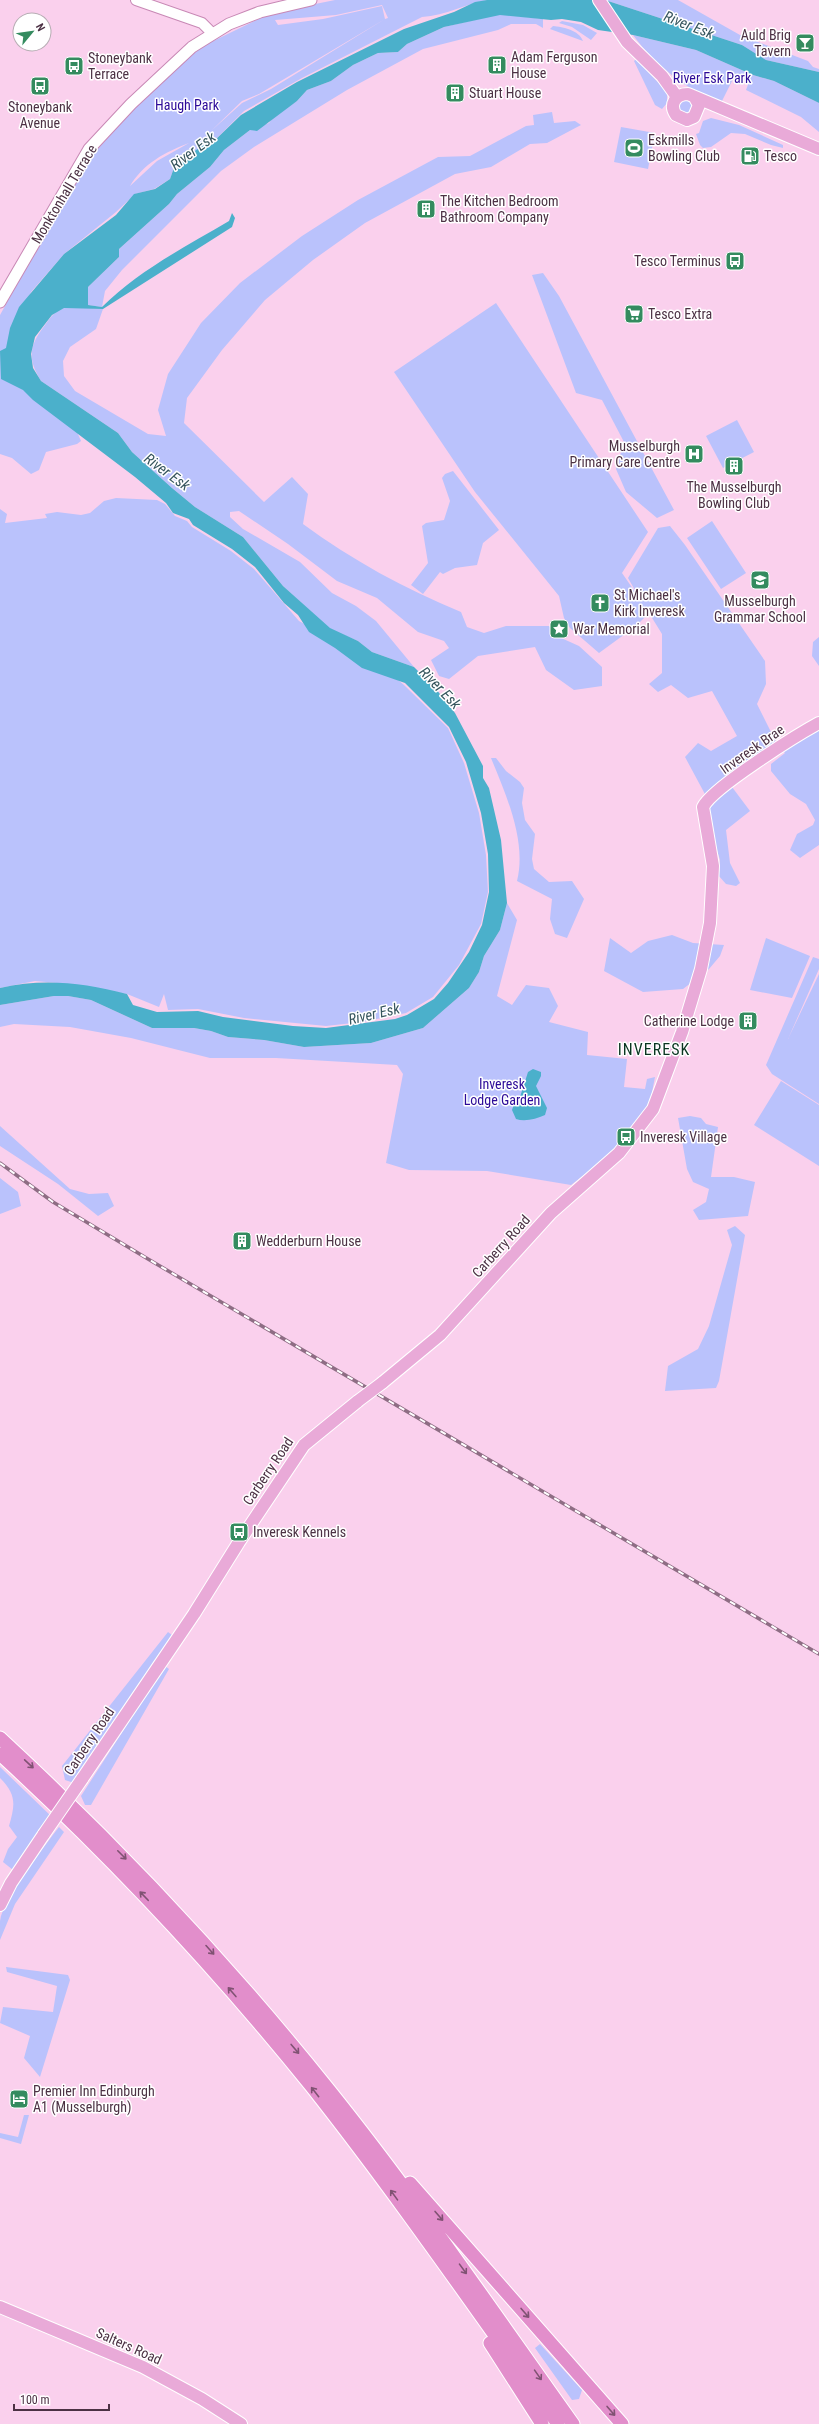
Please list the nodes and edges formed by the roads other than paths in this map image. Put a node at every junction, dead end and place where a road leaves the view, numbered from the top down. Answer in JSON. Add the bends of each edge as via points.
{"nodes":[{"id":1,"x":136,"y":0,"type":"edge"},
{"id":2,"x":311,"y":0,"type":"edge"},
{"id":3,"x":599,"y":0,"type":"edge"},
{"id":4,"x":213,"y":34,"type":"junction"},
{"id":5,"x":677,"y":97,"type":"junction"},
{"id":6,"x":695,"y":98,"type":"junction"},
{"id":7,"x":697,"y":114,"type":"junction"},
{"id":8,"x":736,"y":115,"type":"junction"},
{"id":9,"x":819,"y":149,"type":"edge"},
{"id":10,"x":0,"y":302,"type":"edge"},
{"id":11,"x":819,"y":723,"type":"edge"},
{"id":12,"x":704,"y":804,"type":"joint"},
{"id":13,"x":0,"y":1738,"type":"edge"},
{"id":14,"x":0,"y":1754,"type":"edge"},
{"id":15,"x":0,"y":1905,"type":"edge"},
{"id":16,"x":356,"y":2125,"type":"junction"},
{"id":17,"x":418,"y":2227,"type":"junction"},
{"id":18,"x":0,"y":2308,"type":"edge"},
{"id":19,"x":241,"y":2424,"type":"edge"},
{"id":20,"x":542,"y":2424,"type":"edge"},
{"id":21,"x":558,"y":2424,"type":"edge"},
{"id":22,"x":573,"y":2424,"type":"edge"},
{"id":23,"x":622,"y":2424,"type":"edge"}],
"edges":[{"from":1,"to":4,"type":"street","via":[[202,23]]},
{"from":2,"to":4,"type":"main road","name":"Monktonhall Terrace","via":[[250,14]]},
{"from":3,"to":5,"type":"main road","via":[[627,42],[662,76]]},
{"from":4,"to":10,"type":"main road","name":"Monktonhall Terrace","via":[[177,59],[89,149]]},
{"from":5,"to":6,"type":"main road","via":[[688,94]]},
{"from":5,"to":7,"type":"main road","via":[[673,108],[676,116],[687,120]]},
{"from":6,"to":7,"type":"main road","via":[[699,105]]},
{"from":6,"to":8,"type":"main road"},
{"from":7,"to":8,"type":"main road","via":[[708,110]]},
{"from":8,"to":9,"type":"main road"},
{"from":11,"to":12,"type":"main road","name":"Inveresk Brae","via":[[757,763]]},
{"from":12,"to":15,"type":"main road","name":"Carberry Road","bridge":true,"via":[[702,809],[713,866],[710,923],[701,969],[682,1032],[658,1098],[642,1124],[607,1164],[552,1213],[440,1335],[304,1445],[194,1614],[11,1883]]},
{"from":13,"to":16,"type":"highway","one_way":true,"via":[[171,1907],[258,2004]]},
{"from":17,"to":14,"type":"highway","one_way":true,"via":[[315,2091],[207,1964],[118,1869]]},
{"from":16,"to":22,"type":"highway","one_way":true,"via":[[430,2223]]},
{"from":16,"to":23,"type":"highway","one_way":true,"via":[[371,2138]]},
{"from":17,"to":20,"type":"highway","via":[[439,2266]]},
{"from":17,"to":21,"type":"highway"},
{"from":18,"to":19,"type":"main road","name":"Salters Road","via":[[143,2367],[202,2399]]}]}
